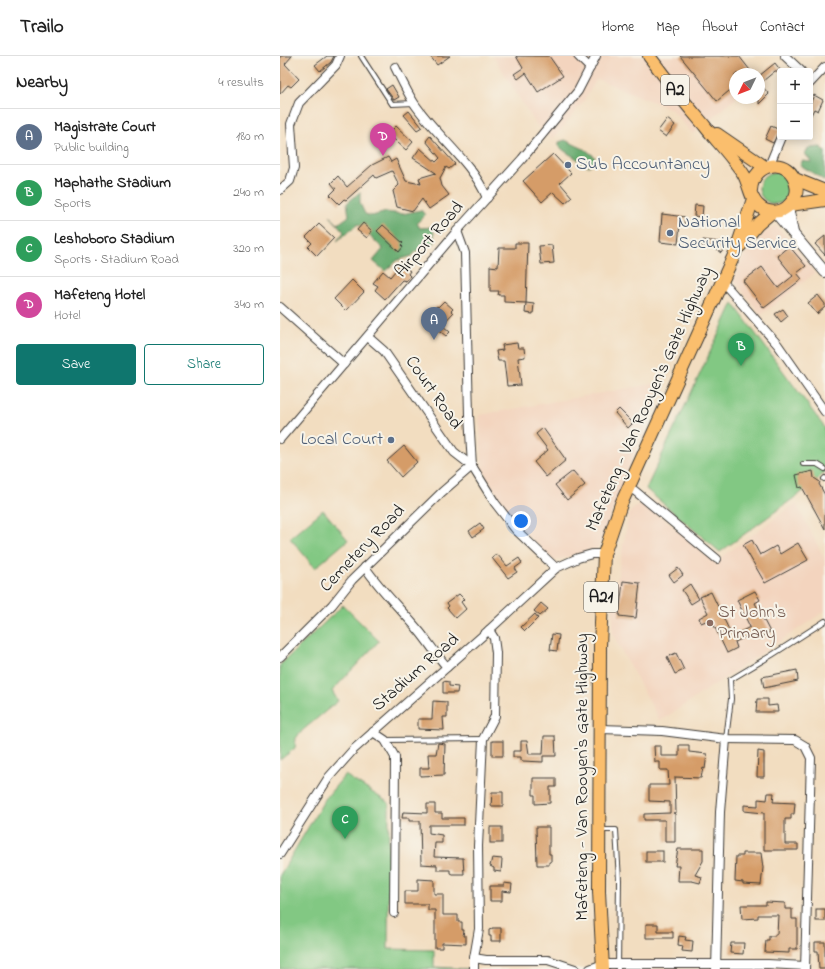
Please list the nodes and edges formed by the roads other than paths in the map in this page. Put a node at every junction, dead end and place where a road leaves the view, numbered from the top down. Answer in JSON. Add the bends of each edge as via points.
{"nodes":[{"id":1,"x":340,"y":56,"type":"edge"},
{"id":2,"x":360,"y":56,"type":"edge"},
{"id":3,"x":578,"y":56,"type":"edge"},
{"id":4,"x":596,"y":56,"type":"edge"},
{"id":5,"x":648,"y":56,"type":"edge"},
{"id":6,"x":785,"y":56,"type":"edge"},
{"id":7,"x":395,"y":67,"type":"dead end"},
{"id":8,"x":825,"y":67,"type":"edge"},
{"id":9,"x":590,"y":68,"type":"junction"},
{"id":10,"x":798,"y":68,"type":"edge"},
{"id":11,"x":813,"y":79,"type":"edge"},
{"id":12,"x":414,"y":103,"type":"junction"},
{"id":13,"x":702,"y":124,"type":"junction"},
{"id":14,"x":780,"y":140,"type":"edge"},
{"id":15,"x":777,"y":147,"type":"junction"},
{"id":16,"x":767,"y":167,"type":"junction"},
{"id":17,"x":782,"y":167,"type":"junction"},
{"id":18,"x":795,"y":179,"type":"junction"},
{"id":19,"x":280,"y":190,"type":"edge"},
{"id":20,"x":825,"y":191,"type":"edge"},
{"id":21,"x":752,"y":194,"type":"junction"},
{"id":22,"x":487,"y":198,"type":"junction"},
{"id":23,"x":825,"y":200,"type":"edge"},
{"id":24,"x":789,"y":206,"type":"junction"},
{"id":25,"x":773,"y":212,"type":"junction"},
{"id":26,"x":457,"y":231,"type":"junction"},
{"id":27,"x":794,"y":235,"type":"junction"},
{"id":28,"x":735,"y":253,"type":"junction"},
{"id":29,"x":825,"y":272,"type":"edge"},
{"id":30,"x":721,"y":280,"type":"junction"},
{"id":31,"x":280,"y":307,"type":"edge"},
{"id":32,"x":368,"y":337,"type":"junction"},
{"id":33,"x":344,"y":364,"type":"junction"},
{"id":34,"x":825,"y":412,"type":"edge"},
{"id":35,"x":280,"y":439,"type":"edge"},
{"id":36,"x":803,"y":464,"type":"dead end"},
{"id":37,"x":472,"y":466,"type":"junction"},
{"id":38,"x":825,"y":469,"type":"edge"},
{"id":39,"x":628,"y":488,"type":"junction"},
{"id":40,"x":604,"y":554,"type":"junction"},
{"id":41,"x":717,"y":559,"type":"dead end"},
{"id":42,"x":365,"y":568,"type":"junction"},
{"id":43,"x":556,"y":568,"type":"junction"},
{"id":44,"x":825,"y":620,"type":"edge"},
{"id":45,"x":488,"y":630,"type":"junction"},
{"id":46,"x":280,"y":657,"type":"edge"},
{"id":47,"x":447,"y":666,"type":"junction"},
{"id":48,"x":601,"y":729,"type":"junction"},
{"id":49,"x":374,"y":732,"type":"junction"},
{"id":50,"x":726,"y":738,"type":"junction"},
{"id":51,"x":483,"y":739,"type":"junction"},
{"id":52,"x":385,"y":740,"type":"junction"},
{"id":53,"x":599,"y":830,"type":"junction"},
{"id":54,"x":280,"y":854,"type":"edge"},
{"id":55,"x":394,"y":913,"type":"dead end"},
{"id":56,"x":474,"y":958,"type":"junction"},
{"id":57,"x":603,"y":966,"type":"edge"},
{"id":58,"x":716,"y":966,"type":"edge"},
{"id":59,"x":618,"y":967,"type":"edge"},
{"id":60,"x":805,"y":967,"type":"edge"},
{"id":61,"x":474,"y":969,"type":"edge"},
{"id":62,"x":575,"y":969,"type":"edge"},
{"id":63,"x":590,"y":969,"type":"edge"}],
"edges":[{"from":1,"to":19,"type":"street","via":[[336,65],[299,103],[290,124],[294,168],[290,181]]},
{"from":2,"to":12,"type":"lane","via":[[392,104]]},
{"from":3,"to":9,"type":"street"},
{"from":4,"to":9,"type":"street","name":"Airport Road"},
{"from":5,"to":13,"type":"main road","number":"A2"},
{"from":6,"to":10,"type":"street"},
{"from":7,"to":12,"type":"street"},
{"from":8,"to":11,"type":"street"},
{"from":9,"to":22,"type":"street","name":"Airport Road","via":[[573,96]]},
{"from":12,"to":22,"type":"street","via":[[482,185]]},
{"from":13,"to":16,"type":"main road","number":"A2"},
{"from":13,"to":21,"type":"main road","number":"A2","via":[[743,174]]},
{"from":14,"to":15,"type":"street"},
{"from":15,"to":16,"type":"street"},
{"from":15,"to":17,"type":"street"},
{"from":16,"to":17,"type":"main road","number":"A2"},
{"from":16,"to":21,"type":"main road","via":[[754,176]]},
{"from":17,"to":18,"type":"main road"},
{"from":18,"to":20,"type":"main road"},
{"from":18,"to":24,"type":"main road","via":[[796,193]]},
{"from":21,"to":25,"type":"main road","number":"A2","via":[[764,210]]},
{"from":21,"to":28,"type":"main road","name":"Mafeteng - Van Rooyen's Gate Highway","number":"A21"},
{"from":22,"to":26,"type":"street","name":"Airport Road"},
{"from":23,"to":24,"type":"main road"},
{"from":24,"to":25,"type":"main road"},
{"from":24,"to":27,"type":"street"},
{"from":25,"to":27,"type":"street"},
{"from":25,"to":28,"type":"main road","name":"Mafeteng - Van Rooyen's Gate Highway","number":"A21","via":[[757,225]]},
{"from":26,"to":32,"type":"street","name":"Airport Road"},
{"from":26,"to":37,"type":"street","via":[[465,253]]},
{"from":27,"to":29,"type":"street"},
{"from":28,"to":30,"type":"main road","name":"Mafeteng - Van Rooyen's Gate Highway","number":"A21"},
{"from":30,"to":34,"type":"street","via":[[778,346]]},
{"from":30,"to":39,"type":"main road","name":"Mafeteng - Van Rooyen's Gate Highway","number":"A21"},
{"from":31,"to":33,"type":"street"},
{"from":32,"to":33,"type":"street","name":"Airport Road"},
{"from":32,"to":37,"type":"street","name":"Court Road","via":[[384,351],[454,452]]},
{"from":33,"to":35,"type":"street","name":"Airport Road"},
{"from":36,"to":38,"type":"lane","via":[[817,464]]},
{"from":37,"to":42,"type":"street","name":"Cemetery Road"},
{"from":37,"to":43,"type":"street","via":[[495,503],[516,530]]},
{"from":39,"to":40,"type":"main road","name":"Mafeteng - Van Rooyen's Gate Highway","number":"A21"},
{"from":39,"to":41,"type":"street","via":[[635,491]]},
{"from":40,"to":43,"type":"street","name":"Stadium Road","via":[[597,553],[578,558]]},
{"from":40,"to":48,"type":"main road","name":"Mafeteng - Van Rooyen's Gate Highway","number":"A21","via":[[600,646]]},
{"from":42,"to":46,"type":"street","name":"Cemetery Road"},
{"from":42,"to":47,"type":"street"},
{"from":43,"to":45,"type":"street","name":"Stadium Road"},
{"from":44,"to":50,"type":"lane","via":[[772,656],[730,680],[731,699]]},
{"from":45,"to":47,"type":"street","name":"Stadium Road"},
{"from":45,"to":51,"type":"street","via":[[494,638],[496,653],[495,716]]},
{"from":47,"to":49,"type":"street","name":"Stadium Road"},
{"from":48,"to":50,"type":"street","via":[[662,731]]},
{"from":48,"to":53,"type":"main road","name":"Mafeteng - Van Rooyen's Gate Highway","number":"A21"},
{"from":49,"to":52,"type":"street"},
{"from":49,"to":54,"type":"street","name":"Stadium Road","via":[[353,750],[329,777]]},
{"from":50,"to":58,"type":"street","via":[[720,812]]},
{"from":50,"to":60,"type":"street","via":[[795,740],[805,746],[811,758]]},
{"from":51,"to":52,"type":"lane"},
{"from":51,"to":56,"type":"street","via":[[478,846],[479,929]]},
{"from":52,"to":55,"type":"street","via":[[395,757]]},
{"from":53,"to":57,"type":"main road","name":"Mafeteng - Van Rooyen's Gate Highway","number":"A21","via":[[598,891]]},
{"from":53,"to":59,"type":"lane","via":[[616,830],[619,880]]},
{"from":56,"to":61,"type":"street"},
{"from":56,"to":62,"type":"street","via":[[548,960]]},
{"from":57,"to":59,"type":"street"},
{"from":57,"to":63,"type":"street"},
{"from":58,"to":59,"type":"street"},
{"from":58,"to":60,"type":"street"}]}
